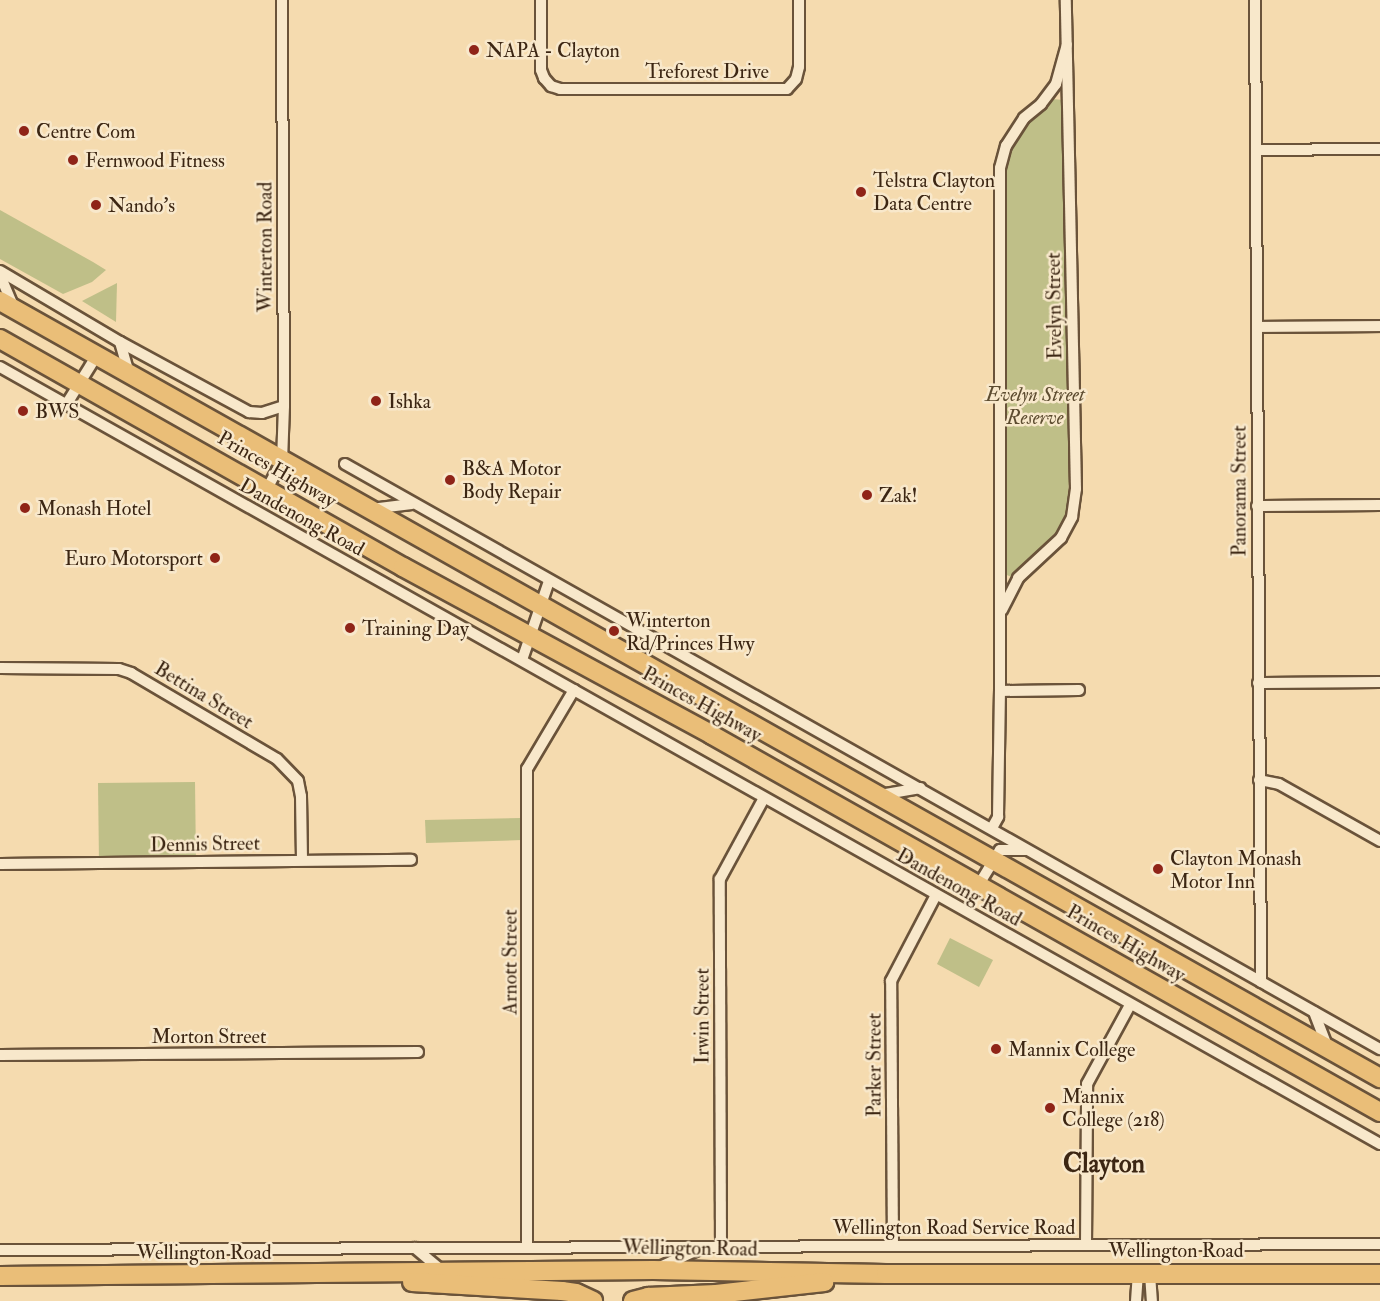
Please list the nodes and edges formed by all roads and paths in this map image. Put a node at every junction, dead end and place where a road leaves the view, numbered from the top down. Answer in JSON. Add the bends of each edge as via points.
{"nodes":[{"id":1,"x":282,"y":0,"type":"edge"},
{"id":2,"x":541,"y":0,"type":"edge"},
{"id":3,"x":799,"y":0,"type":"edge"},
{"id":4,"x":1066,"y":0,"type":"edge"},
{"id":5,"x":1255,"y":0,"type":"edge"},
{"id":6,"x":1067,"y":44,"type":"junction"},
{"id":7,"x":1380,"y":149,"type":"edge"},
{"id":8,"x":1256,"y":150,"type":"junction"},
{"id":9,"x":0,"y":273,"type":"edge"},
{"id":10,"x":8,"y":305,"type":"edge"},
{"id":11,"x":1380,"y":326,"type":"edge"},
{"id":12,"x":1258,"y":327,"type":"junction"},
{"id":13,"x":0,"y":339,"type":"edge"},
{"id":14,"x":120,"y":342,"type":"junction"},
{"id":15,"x":96,"y":356,"type":"junction"},
{"id":16,"x":0,"y":367,"type":"edge"},
{"id":17,"x":130,"y":374,"type":"junction"},
{"id":18,"x":80,"y":382,"type":"junction"},
{"id":19,"x":66,"y":405,"type":"junction"},
{"id":20,"x":284,"y":406,"type":"junction"},
{"id":21,"x":282,"y":461,"type":"junction"},
{"id":22,"x":345,"y":464,"type":"dead end"},
{"id":23,"x":267,"y":489,"type":"junction"},
{"id":24,"x":413,"y":504,"type":"junction"},
{"id":25,"x":1380,"y":505,"type":"edge"},
{"id":26,"x":1257,"y":506,"type":"junction"},
{"id":27,"x":370,"y":509,"type":"junction"},
{"id":28,"x":549,"y":580,"type":"junction"},
{"id":29,"x":540,"y":607,"type":"junction"},
{"id":30,"x":1000,"y":613,"type":"junction"},
{"id":31,"x":530,"y":636,"type":"junction"},
{"id":32,"x":522,"y":660,"type":"junction"},
{"id":33,"x":0,"y":668,"type":"edge"},
{"id":34,"x":1380,"y":682,"type":"edge"},
{"id":35,"x":1258,"y":683,"type":"junction"},
{"id":36,"x":574,"y":690,"type":"junction"},
{"id":37,"x":1078,"y":690,"type":"dead end"},
{"id":38,"x":1000,"y":691,"type":"junction"},
{"id":39,"x":1259,"y":780,"type":"junction"},
{"id":40,"x":920,"y":788,"type":"junction"},
{"id":41,"x":879,"y":795,"type":"junction"},
{"id":42,"x":764,"y":798,"type":"junction"},
{"id":43,"x":992,"y":828,"type":"junction"},
{"id":44,"x":1380,"y":841,"type":"edge"},
{"id":45,"x":1033,"y":851,"type":"junction"},
{"id":46,"x":992,"y":859,"type":"junction"},
{"id":47,"x":302,"y":860,"type":"junction"},
{"id":48,"x":411,"y":860,"type":"dead end"},
{"id":49,"x":0,"y":864,"type":"edge"},
{"id":50,"x":978,"y":886,"type":"junction"},
{"id":51,"x":936,"y":895,"type":"junction"},
{"id":52,"x":1261,"y":982,"type":"junction"},
{"id":53,"x":1130,"y":1005,"type":"junction"},
{"id":54,"x":1314,"y":1012,"type":"junction"},
{"id":55,"x":1329,"y":1049,"type":"junction"},
{"id":56,"x":1380,"y":1049,"type":"edge"},
{"id":57,"x":418,"y":1052,"type":"dead end"},
{"id":58,"x":0,"y":1055,"type":"edge"},
{"id":59,"x":1380,"y":1078,"type":"edge"},
{"id":60,"x":1380,"y":1112,"type":"edge"},
{"id":61,"x":1380,"y":1144,"type":"edge"},
{"id":62,"x":1380,"y":1244,"type":"edge"},
{"id":63,"x":721,"y":1245,"type":"junction"},
{"id":64,"x":893,"y":1245,"type":"junction"},
{"id":65,"x":1086,"y":1245,"type":"junction"},
{"id":66,"x":707,"y":1246,"type":"junction"},
{"id":67,"x":527,"y":1247,"type":"junction"},
{"id":68,"x":415,"y":1248,"type":"junction"},
{"id":69,"x":0,"y":1250,"type":"edge"},
{"id":70,"x":441,"y":1270,"type":"junction"},
{"id":71,"x":653,"y":1270,"type":"junction"},
{"id":72,"x":886,"y":1274,"type":"junction"},
{"id":73,"x":1144,"y":1274,"type":"junction"},
{"id":74,"x":1380,"y":1274,"type":"edge"},
{"id":75,"x":293,"y":1275,"type":"junction"},
{"id":76,"x":0,"y":1276,"type":"edge"},
{"id":77,"x":593,"y":1301,"type":"edge"},
{"id":78,"x":633,"y":1301,"type":"edge"},
{"id":79,"x":1136,"y":1301,"type":"edge"},
{"id":80,"x":1152,"y":1301,"type":"edge"}],
"edges":[{"from":1,"to":20,"type":"street","name":"Winterton Road"},
{"from":2,"to":3,"type":"street","name":"Treforest Drive","via":[[541,70],[551,86],[787,89],[796,79],[799,67]]},
{"from":4,"to":6,"type":"street","name":"Evelyn Street"},
{"from":5,"to":8,"type":"street","name":"Panorama Street"},
{"from":6,"to":30,"type":"street","name":"Evelyn Street","via":[[1056,84],[1024,118],[1006,146],[1000,168]]},
{"from":6,"to":30,"type":"street","name":"Evelyn Street","via":[[1076,489],[1072,517],[1061,538],[1018,578]]},
{"from":7,"to":8,"type":"street"},
{"from":8,"to":12,"type":"street","name":"Panorama Street"},
{"from":9,"to":10,"type":"street","name":"Princes Highway"},
{"from":9,"to":14,"type":"street","name":"Princes Highway"},
{"from":10,"to":15,"type":"highway","name":"Princes Highway"},
{"from":11,"to":12,"type":"street"},
{"from":12,"to":26,"type":"street","name":"Panorama Street"},
{"from":13,"to":18,"type":"highway","name":"Princes Highway"},
{"from":14,"to":17,"type":"street"},
{"from":14,"to":20,"type":"street","name":"Princes Highway","via":[[249,412],[262,413]]},
{"from":15,"to":17,"type":"highway","name":"Princes Highway"},
{"from":15,"to":18,"type":"street"},
{"from":16,"to":19,"type":"street","name":"Dandenong Road"},
{"from":17,"to":21,"type":"highway","name":"Princes Highway"},
{"from":18,"to":19,"type":"street"},
{"from":18,"to":23,"type":"highway","name":"Princes Highway"},
{"from":19,"to":32,"type":"street","name":"Dandenong Road"},
{"from":20,"to":21,"type":"street","name":"Winterton Road"},
{"from":21,"to":23,"type":"street","name":"Winterton Road"},
{"from":21,"to":27,"type":"highway","name":"Princes Highway"},
{"from":22,"to":24,"type":"street","name":"Dandenong Road"},
{"from":23,"to":31,"type":"highway","name":"Princes Highway"},
{"from":24,"to":27,"type":"street","name":"Dandenong Road"},
{"from":24,"to":28,"type":"street","name":"Dandenong Road"},
{"from":25,"to":26,"type":"street"},
{"from":26,"to":35,"type":"street","name":"Panorama Street"},
{"from":27,"to":29,"type":"highway","name":"Princes Highway"},
{"from":28,"to":29,"type":"street"},
{"from":28,"to":40,"type":"street","name":"Dandenong Road"},
{"from":29,"to":31,"type":"street"},
{"from":29,"to":41,"type":"highway","name":"Princes Highway"},
{"from":30,"to":38,"type":"street","name":"Evelyn Street"},
{"from":31,"to":32,"type":"street"},
{"from":31,"to":50,"type":"highway","name":"Princes Highway"},
{"from":32,"to":36,"type":"street","name":"Dandenong Road"},
{"from":33,"to":47,"type":"street","name":"Bettina Street","via":[[119,669],[277,759],[298,780]]},
{"from":34,"to":35,"type":"street"},
{"from":35,"to":39,"type":"street","name":"Panorama Street"},
{"from":36,"to":42,"type":"street","name":"Dandenong Road"},
{"from":36,"to":67,"type":"street","name":"Arnott Street","via":[[527,769]]},
{"from":37,"to":38,"type":"street"},
{"from":38,"to":43,"type":"street","name":"Evelyn Street","via":[[998,818]]},
{"from":39,"to":44,"type":"street","via":[[1279,784]]},
{"from":39,"to":52,"type":"street","name":"Panorama Street"},
{"from":40,"to":41,"type":"street"},
{"from":40,"to":43,"type":"street","name":"Dandenong Road"},
{"from":41,"to":46,"type":"highway","name":"Princes Highway"},
{"from":42,"to":51,"type":"street","name":"Dandenong Road"},
{"from":42,"to":63,"type":"street","name":"Irwin Street","via":[[720,879]]},
{"from":43,"to":45,"type":"street","name":"Dandenong Road"},
{"from":45,"to":46,"type":"street","name":"Dandenong Road","via":[[1003,849]]},
{"from":45,"to":52,"type":"street","name":"Dandenong Road"},
{"from":46,"to":50,"type":"street","name":"Dandenong Road"},
{"from":46,"to":55,"type":"highway","name":"Princes Highway"},
{"from":47,"to":48,"type":"street","name":"Dennis Street"},
{"from":47,"to":49,"type":"street","name":"Dennis Street"},
{"from":50,"to":60,"type":"highway","name":"Princes Highway"},
{"from":51,"to":53,"type":"street","name":"Dandenong Road"},
{"from":51,"to":64,"type":"street","name":"Parker Street","via":[[891,981]]},
{"from":52,"to":54,"type":"street","name":"Dandenong Road"},
{"from":53,"to":61,"type":"street","name":"Dandenong Road"},
{"from":53,"to":65,"type":"street","via":[[1087,1084]]},
{"from":54,"to":55,"type":"street"},
{"from":54,"to":56,"type":"street","name":"Dandenong Road"},
{"from":55,"to":59,"type":"highway","name":"Princes Highway"},
{"from":57,"to":58,"type":"street","name":"Morton Street"},
{"from":62,"to":65,"type":"street","name":"Wellington Road Service Road"},
{"from":63,"to":64,"type":"street","name":"Wellington Road Service Road"},
{"from":63,"to":66,"type":"street","name":"Wellington Road Service Road"},
{"from":64,"to":65,"type":"street","name":"Wellington Road Service Road"},
{"from":66,"to":67,"type":"street","name":"Wellington Road Service Road"},
{"from":66,"to":71,"type":"street","name":"Wellington Road Service Road"},
{"from":67,"to":68,"type":"street","name":"Wellington Road Service Road"},
{"from":68,"to":69,"type":"street","name":"Wellington Road Service Road"},
{"from":68,"to":70,"type":"street"},
{"from":70,"to":71,"type":"highway","name":"Wellington Road"},
{"from":70,"to":75,"type":"highway","name":"Wellington Road"},
{"from":71,"to":72,"type":"highway","name":"Wellington Road"},
{"from":72,"to":73,"type":"highway","name":"Wellington Road"},
{"from":72,"to":78,"type":"highway"},
{"from":73,"to":74,"type":"highway","name":"Wellington Road"},
{"from":73,"to":79,"type":"street"},
{"from":73,"to":80,"type":"street"},
{"from":75,"to":76,"type":"highway","name":"Wellington Road"},
{"from":75,"to":77,"type":"highway","via":[[562,1291]]}]}
